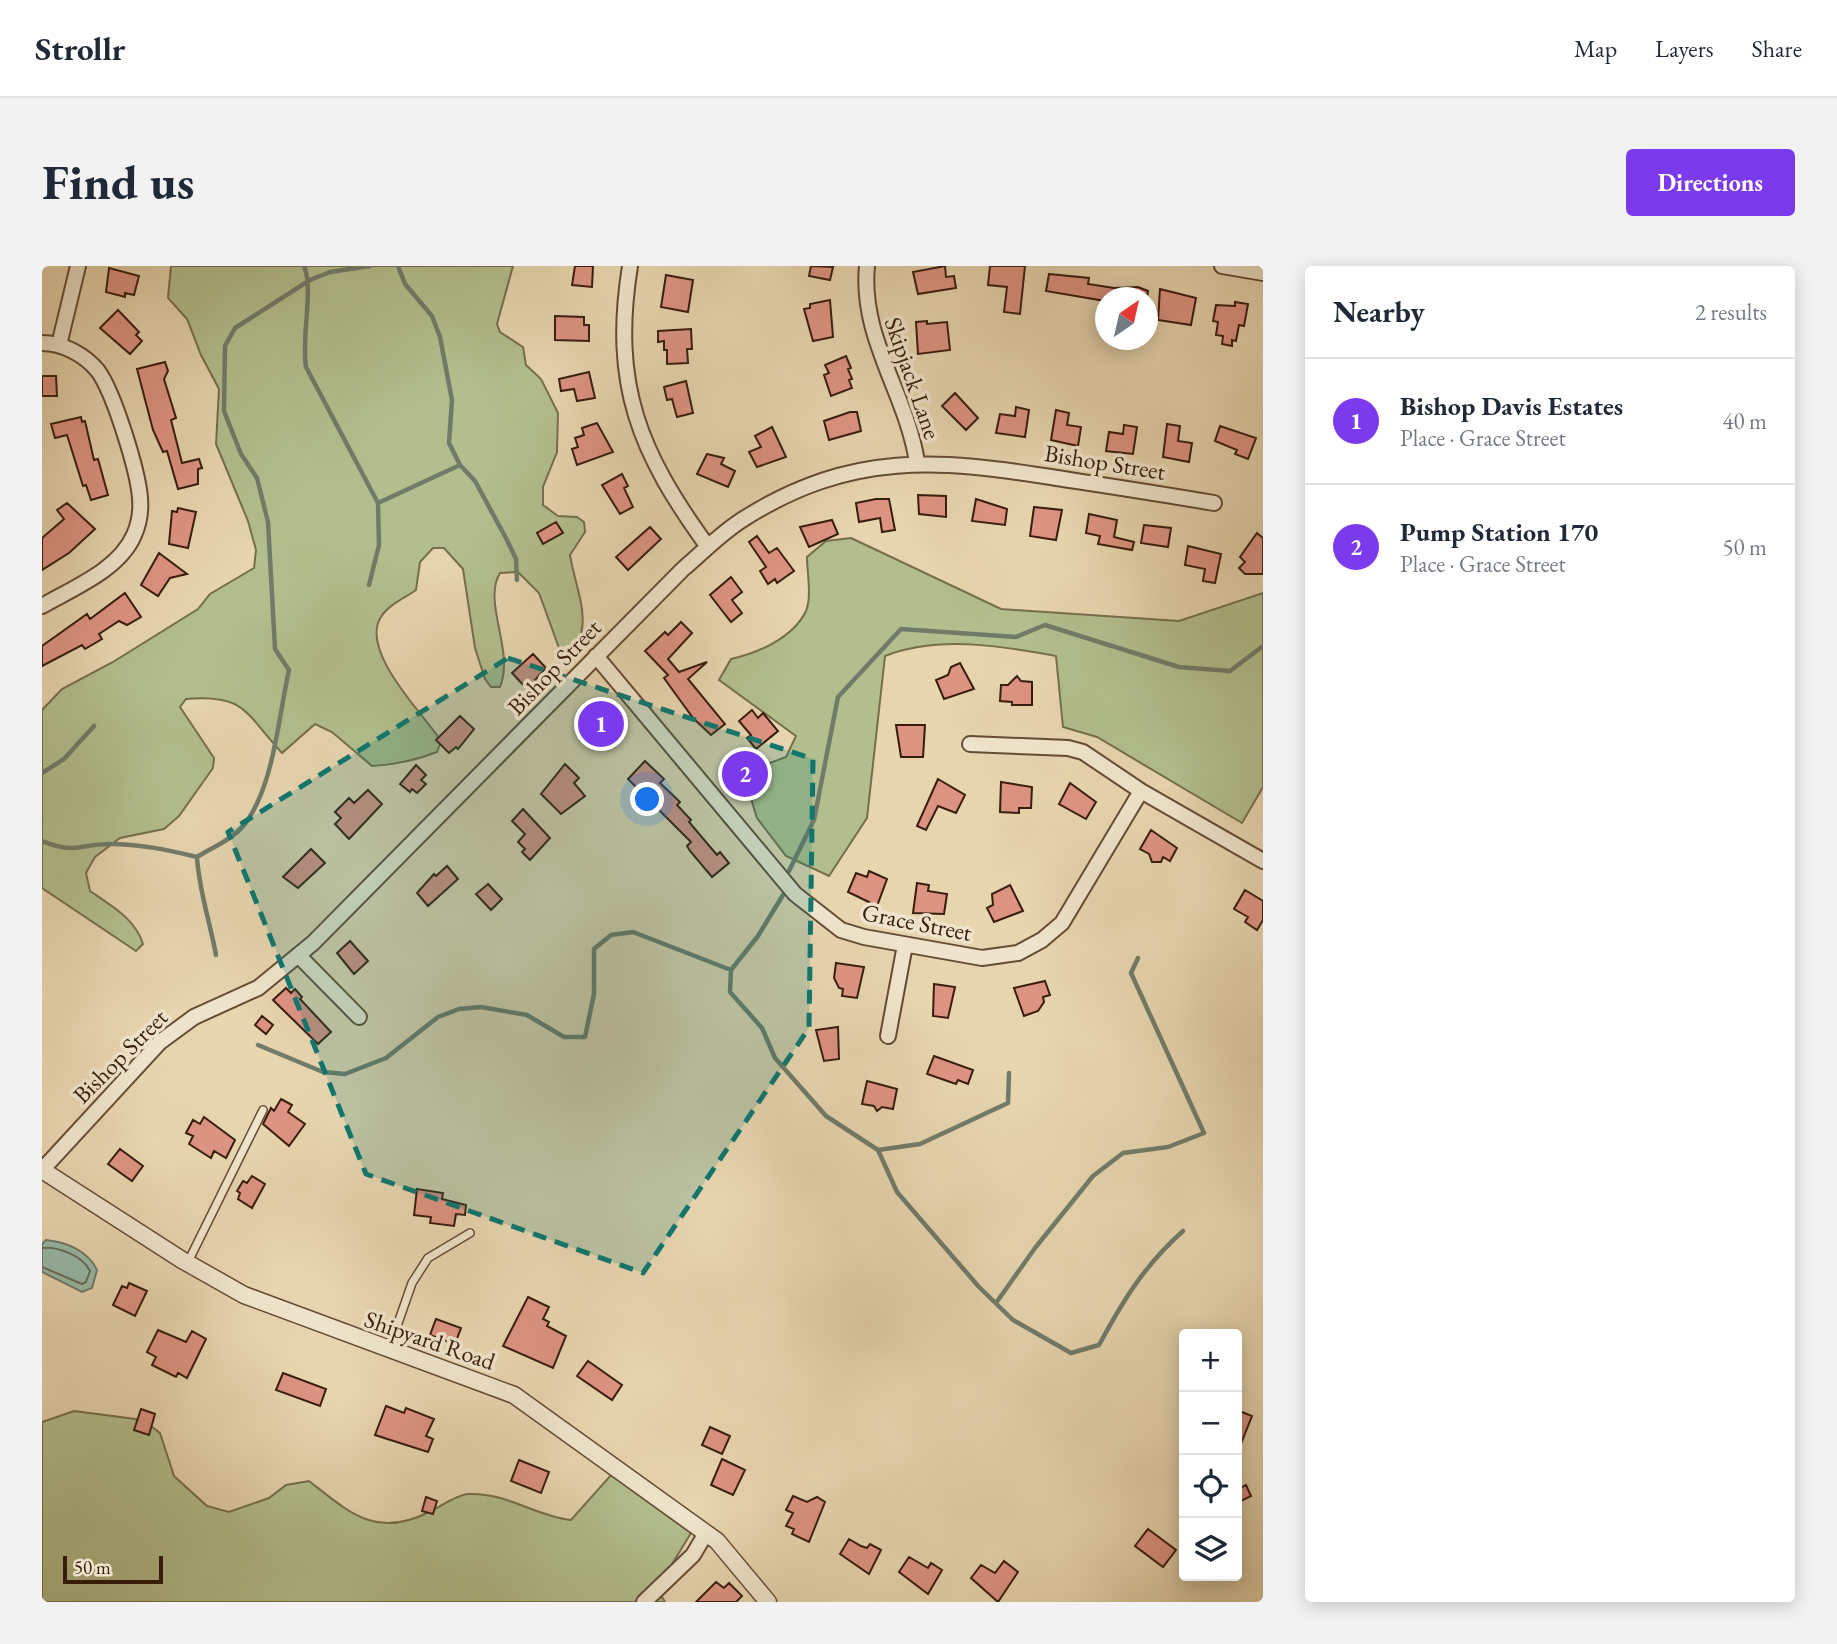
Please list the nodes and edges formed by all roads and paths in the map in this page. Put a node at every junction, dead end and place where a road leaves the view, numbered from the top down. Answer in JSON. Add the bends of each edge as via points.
{"nodes":[{"id":1,"x":78,"y":266,"type":"edge"},
{"id":2,"x":630,"y":266,"type":"edge"},
{"id":3,"x":867,"y":266,"type":"edge"},
{"id":4,"x":1222,"y":266,"type":"edge"},
{"id":5,"x":1263,"y":273,"type":"edge"},
{"id":6,"x":42,"y":343,"type":"edge"},
{"id":7,"x":59,"y":345,"type":"junction"},
{"id":8,"x":917,"y":462,"type":"junction"},
{"id":9,"x":1214,"y":503,"type":"dead end"},
{"id":10,"x":708,"y":547,"type":"junction"},
{"id":11,"x":42,"y":606,"type":"edge"},
{"id":12,"x":596,"y":656,"type":"junction"},
{"id":13,"x":970,"y":744,"type":"dead end"},
{"id":14,"x":1141,"y":791,"type":"junction"},
{"id":15,"x":1263,"y":861,"type":"edge"},
{"id":16,"x":905,"y":945,"type":"junction"},
{"id":17,"x":298,"y":955,"type":"junction"},
{"id":18,"x":359,"y":1017,"type":"dead end"},
{"id":19,"x":888,"y":1036,"type":"dead end"},
{"id":20,"x":263,"y":1110,"type":"dead end"},
{"id":21,"x":42,"y":1170,"type":"edge"},
{"id":22,"x":470,"y":1233,"type":"dead end"},
{"id":23,"x":188,"y":1263,"type":"junction"},
{"id":24,"x":389,"y":1349,"type":"junction"},
{"id":25,"x":706,"y":1533,"type":"junction"},
{"id":26,"x":644,"y":1602,"type":"edge"},
{"id":27,"x":768,"y":1602,"type":"edge"}],
"edges":[{"from":1,"to":7,"type":"street"},
{"from":2,"to":10,"type":"street","via":[[622,337],[634,412],[657,472]]},
{"from":3,"to":8,"type":"street","name":"Skipjack Lane","via":[[869,323],[907,414]]},
{"from":4,"to":5,"type":"street"},
{"from":6,"to":7,"type":"street"},
{"from":7,"to":11,"type":"street","via":[[89,362],[106,384],[141,502],[136,530],[124,552]]},
{"from":8,"to":9,"type":"street","name":"Bishop Street","via":[[990,467]]},
{"from":8,"to":10,"type":"street","name":"Bishop Street","via":[[852,472],[800,489],[742,520]]},
{"from":10,"to":12,"type":"street","name":"Bishop Street"},
{"from":12,"to":16,"type":"street","name":"Grace Street","via":[[796,894],[841,930]]},
{"from":12,"to":17,"type":"street","name":"Bishop Street"},
{"from":13,"to":14,"type":"street","via":[[1076,750]]},
{"from":14,"to":15,"type":"street"},
{"from":14,"to":16,"type":"street","name":"Grace Street","via":[[1062,923],[1042,940],[1018,953],[982,958]]},
{"from":16,"to":19,"type":"street"},
{"from":17,"to":18,"type":"street"},
{"from":17,"to":21,"type":"street","name":"Bishop Street","via":[[258,988],[194,1017],[160,1042]]},
{"from":20,"to":23,"type":"lane"},
{"from":21,"to":23,"type":"street","name":"Shipyard Road"},
{"from":22,"to":24,"type":"lane","via":[[428,1258],[411,1283]]},
{"from":23,"to":24,"type":"street","name":"Shipyard Road","via":[[254,1299]]},
{"from":24,"to":25,"type":"street","name":"Shipyard Road","via":[[514,1395]]},
{"from":25,"to":26,"type":"street","via":[[693,1555]]},
{"from":25,"to":27,"type":"street","name":"Shipyard Road","via":[[733,1557]]}]}
